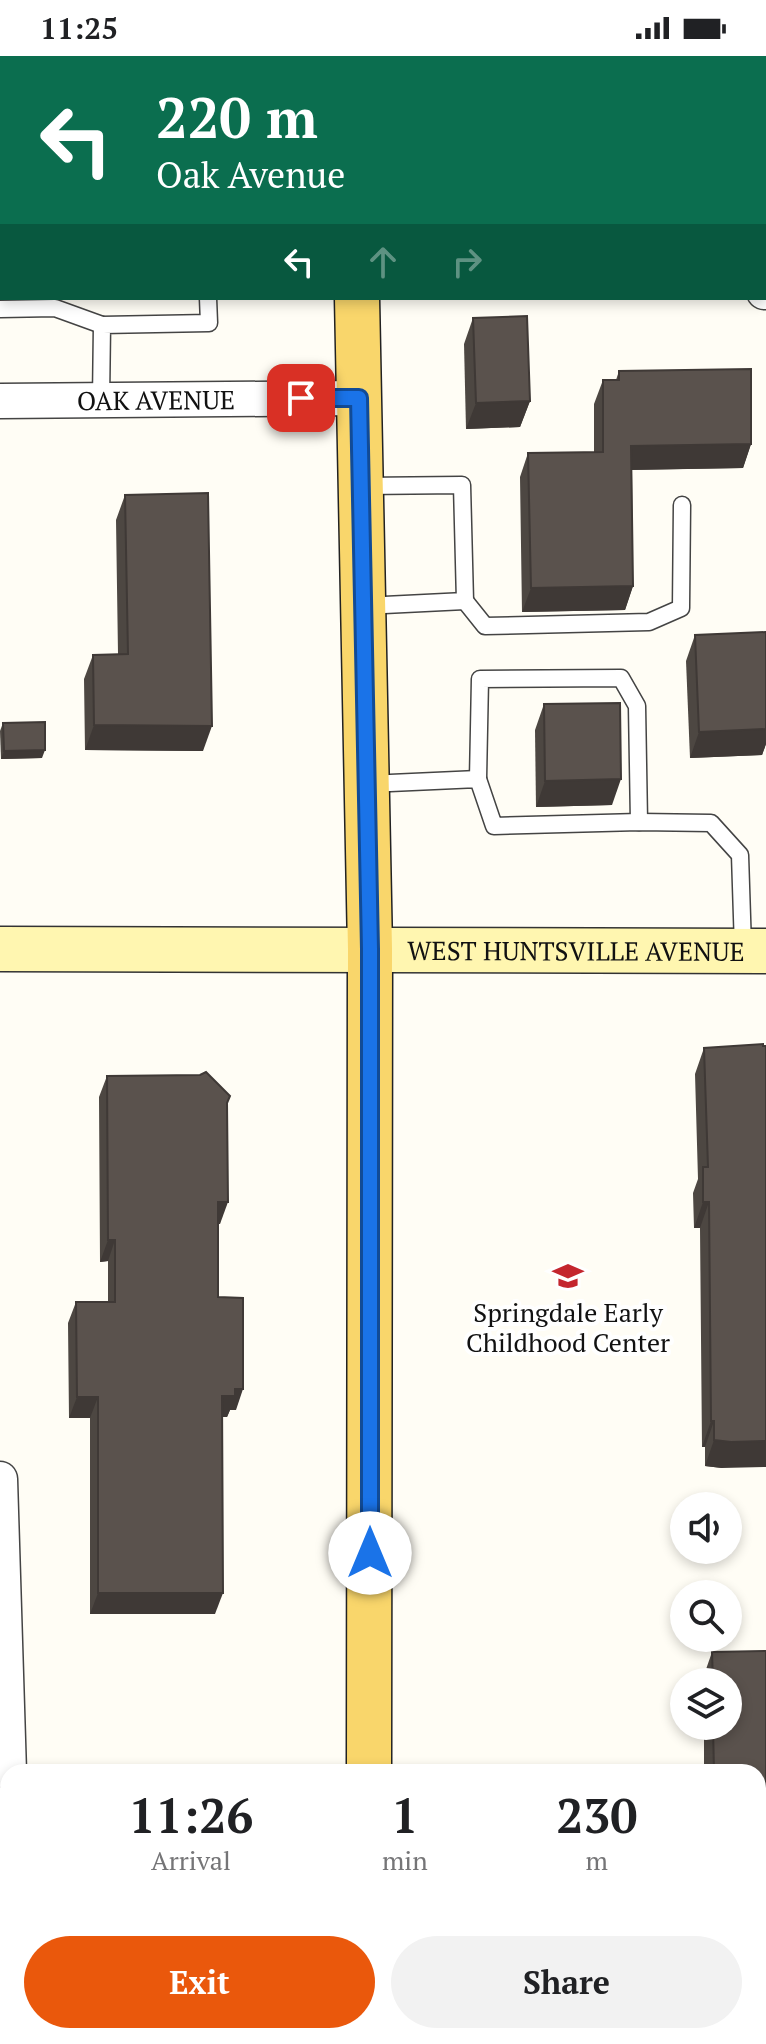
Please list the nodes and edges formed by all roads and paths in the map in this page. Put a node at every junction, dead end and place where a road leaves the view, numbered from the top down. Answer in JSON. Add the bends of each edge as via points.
{"nodes":[{"id":1,"x":208,"y":300,"type":"edge"},
{"id":2,"x":357,"y":300,"type":"edge"},
{"id":3,"x":0,"y":309,"type":"edge"},
{"id":4,"x":102,"y":325,"type":"junction"},
{"id":5,"x":359,"y":398,"type":"junction"},
{"id":6,"x":101,"y":400,"type":"junction"},
{"id":7,"x":0,"y":401,"type":"edge"},
{"id":8,"x":360,"y":486,"type":"junction"},
{"id":9,"x":682,"y":505,"type":"dead end"},
{"id":10,"x":465,"y":601,"type":"junction"},
{"id":11,"x":362,"y":606,"type":"junction"},
{"id":12,"x":478,"y":779,"type":"junction"},
{"id":13,"x":367,"y":784,"type":"junction"},
{"id":14,"x":639,"y":822,"type":"junction"},
{"id":15,"x":0,"y":949,"type":"edge"},
{"id":16,"x":370,"y":949,"type":"junction"},
{"id":17,"x":754,"y":951,"type":"edge"},
{"id":18,"x":0,"y":1479,"type":"edge"},
{"id":19,"x":9,"y":1764,"type":"edge"},
{"id":20,"x":369,"y":1764,"type":"edge"}],
"edges":[{"from":1,"to":4,"type":"lane","via":[[209,323]]},
{"from":2,"to":5,"type":"main road"},
{"from":3,"to":4,"type":"lane","via":[[55,308]]},
{"from":4,"to":6,"type":"lane"},
{"from":5,"to":6,"type":"street","name":"OAK AVENUE"},
{"from":5,"to":8,"type":"main road"},
{"from":6,"to":7,"type":"street","name":"OAK AVENUE"},
{"from":8,"to":10,"type":"lane","via":[[462,485]]},
{"from":8,"to":11,"type":"main road"},
{"from":9,"to":10,"type":"lane","via":[[681,608],[649,622],[485,626]]},
{"from":10,"to":11,"type":"lane"},
{"from":11,"to":13,"type":"main road"},
{"from":12,"to":13,"type":"lane"},
{"from":12,"to":14,"type":"lane","via":[[494,826]]},
{"from":12,"to":14,"type":"lane","via":[[480,679],[621,678],[637,706]]},
{"from":13,"to":16,"type":"main road"},
{"from":14,"to":17,"type":"lane","via":[[711,823],[740,855]]},
{"from":15,"to":16,"type":"main road","name":"WEST HUNTSVILLE AVENUE"},
{"from":16,"to":17,"type":"main road","name":"WEST HUNTSVILLE AVENUE"},
{"from":16,"to":20,"type":"main road"},
{"from":18,"to":19,"type":"street"}]}
